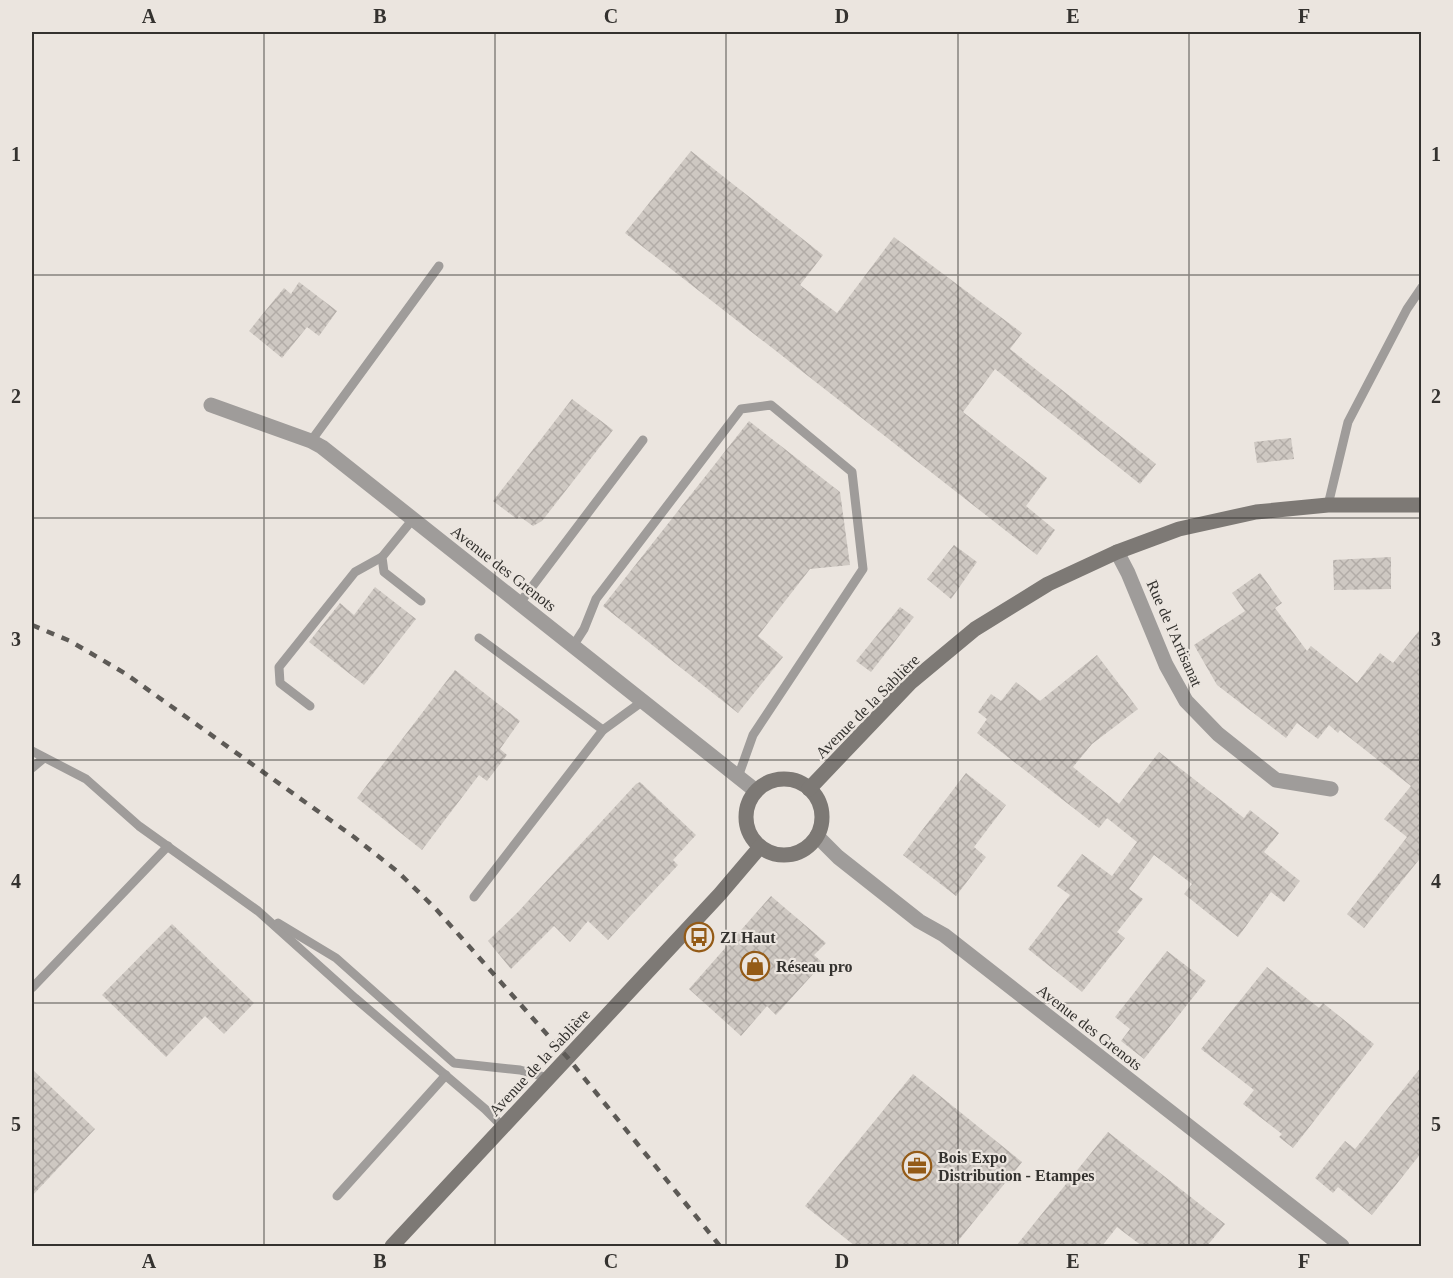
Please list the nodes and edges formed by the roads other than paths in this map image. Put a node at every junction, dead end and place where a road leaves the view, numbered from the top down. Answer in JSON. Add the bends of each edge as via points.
{"nodes":[{"id":1,"x":439,"y":266,"type":"dead end"},
{"id":2,"x":1422,"y":287,"type":"edge"},
{"id":3,"x":212,"y":405,"type":"dead end"},
{"id":4,"x":643,"y":440,"type":"dead end"},
{"id":5,"x":311,"y":441,"type":"junction"},
{"id":6,"x":1328,"y":504,"type":"junction"},
{"id":7,"x":1422,"y":505,"type":"edge"},
{"id":8,"x":413,"y":519,"type":"junction"},
{"id":9,"x":1117,"y":552,"type":"junction"},
{"id":10,"x":382,"y":557,"type":"junction"},
{"id":11,"x":421,"y":601,"type":"dead end"},
{"id":12,"x":519,"y":604,"type":"junction"},
{"id":13,"x":479,"y":638,"type":"dead end"},
{"id":14,"x":573,"y":646,"type":"junction"},
{"id":15,"x":643,"y":701,"type":"junction"},
{"id":16,"x":310,"y":706,"type":"dead end"},
{"id":17,"x":603,"y":730,"type":"junction"},
{"id":18,"x":32,"y":751,"type":"edge"},
{"id":19,"x":44,"y":758,"type":"junction"},
{"id":20,"x":32,"y":768,"type":"edge"},
{"id":21,"x":738,"y":777,"type":"junction"},
{"id":22,"x":809,"y":789,"type":"junction"},
{"id":23,"x":1331,"y":789,"type":"dead end"},
{"id":24,"x":756,"y":791,"type":"junction"},
{"id":25,"x":817,"y":836,"type":"junction"},
{"id":26,"x":168,"y":846,"type":"junction"},
{"id":27,"x":760,"y":847,"type":"junction"},
{"id":28,"x":474,"y":897,"type":"dead end"},
{"id":29,"x":258,"y":912,"type":"junction"},
{"id":30,"x":32,"y":988,"type":"edge"},
{"id":31,"x":446,"y":1075,"type":"junction"},
{"id":32,"x":548,"y":1078,"type":"junction"},
{"id":33,"x":503,"y":1126,"type":"junction"},
{"id":34,"x":337,"y":1196,"type":"dead end"},
{"id":35,"x":392,"y":1246,"type":"edge"},
{"id":36,"x":1341,"y":1246,"type":"edge"}],
"edges":[{"from":1,"to":5,"type":"lane"},
{"from":2,"to":6,"type":"lane","via":[[1348,422]]},
{"from":3,"to":5,"type":"street","name":"Avenue des Grenots"},
{"from":4,"to":12,"type":"lane"},
{"from":5,"to":8,"type":"street","name":"Avenue des Grenots"},
{"from":6,"to":7,"type":"main road","name":"Avenue de la Sablière"},
{"from":6,"to":9,"type":"main road","name":"Avenue de la Sablière","via":[[1256,512],[1179,529]]},
{"from":8,"to":10,"type":"lane"},
{"from":8,"to":12,"type":"street","name":"Avenue des Grenots"},
{"from":9,"to":22,"type":"main road","name":"Avenue de la Sablière","via":[[1048,584],[975,629],[910,683]]},
{"from":9,"to":23,"type":"street","name":"Rue de l'Artisanat","via":[[1166,665],[1186,701],[1218,734],[1276,780]]},
{"from":10,"to":11,"type":"lane","via":[[384,572]]},
{"from":10,"to":16,"type":"lane","via":[[355,572],[279,667],[280,683]]},
{"from":12,"to":14,"type":"street","name":"Avenue des Grenots"},
{"from":13,"to":17,"type":"lane"},
{"from":14,"to":15,"type":"street","name":"Avenue des Grenots"},
{"from":14,"to":21,"type":"lane","via":[[596,599],[741,409],[771,405],[852,472],[863,569],[753,735]]},
{"from":15,"to":17,"type":"lane"},
{"from":15,"to":21,"type":"street","name":"Avenue des Grenots"},
{"from":17,"to":28,"type":"lane"},
{"from":18,"to":19,"type":"lane"},
{"from":19,"to":20,"type":"lane"},
{"from":19,"to":26,"type":"lane","via":[[86,779]]},
{"from":21,"to":24,"type":"street","name":"Avenue des Grenots"},
{"from":22,"to":24,"type":"main road","via":[[798,782],[777,780]]},
{"from":22,"to":25,"type":"main road","via":[[821,807],[822,822]]},
{"from":24,"to":27,"type":"main road","via":[[746,818],[751,836]]},
{"from":25,"to":27,"type":"main road","via":[[801,852],[787,855]]},
{"from":25,"to":36,"type":"street","name":"Avenue des Grenots","via":[[910,914],[944,935]]},
{"from":26,"to":29,"type":"lane"},
{"from":26,"to":30,"type":"lane"},
{"from":27,"to":32,"type":"main road","name":"Avenue de la Sablière"},
{"from":29,"to":31,"type":"lane"},
{"from":29,"to":32,"type":"lane","via":[[336,958],[454,1063],[520,1070]]},
{"from":31,"to":33,"type":"lane"},
{"from":31,"to":34,"type":"lane"},
{"from":32,"to":33,"type":"main road","name":"Avenue de la Sablière"},
{"from":33,"to":35,"type":"main road","name":"Avenue de la Sablière"}]}
